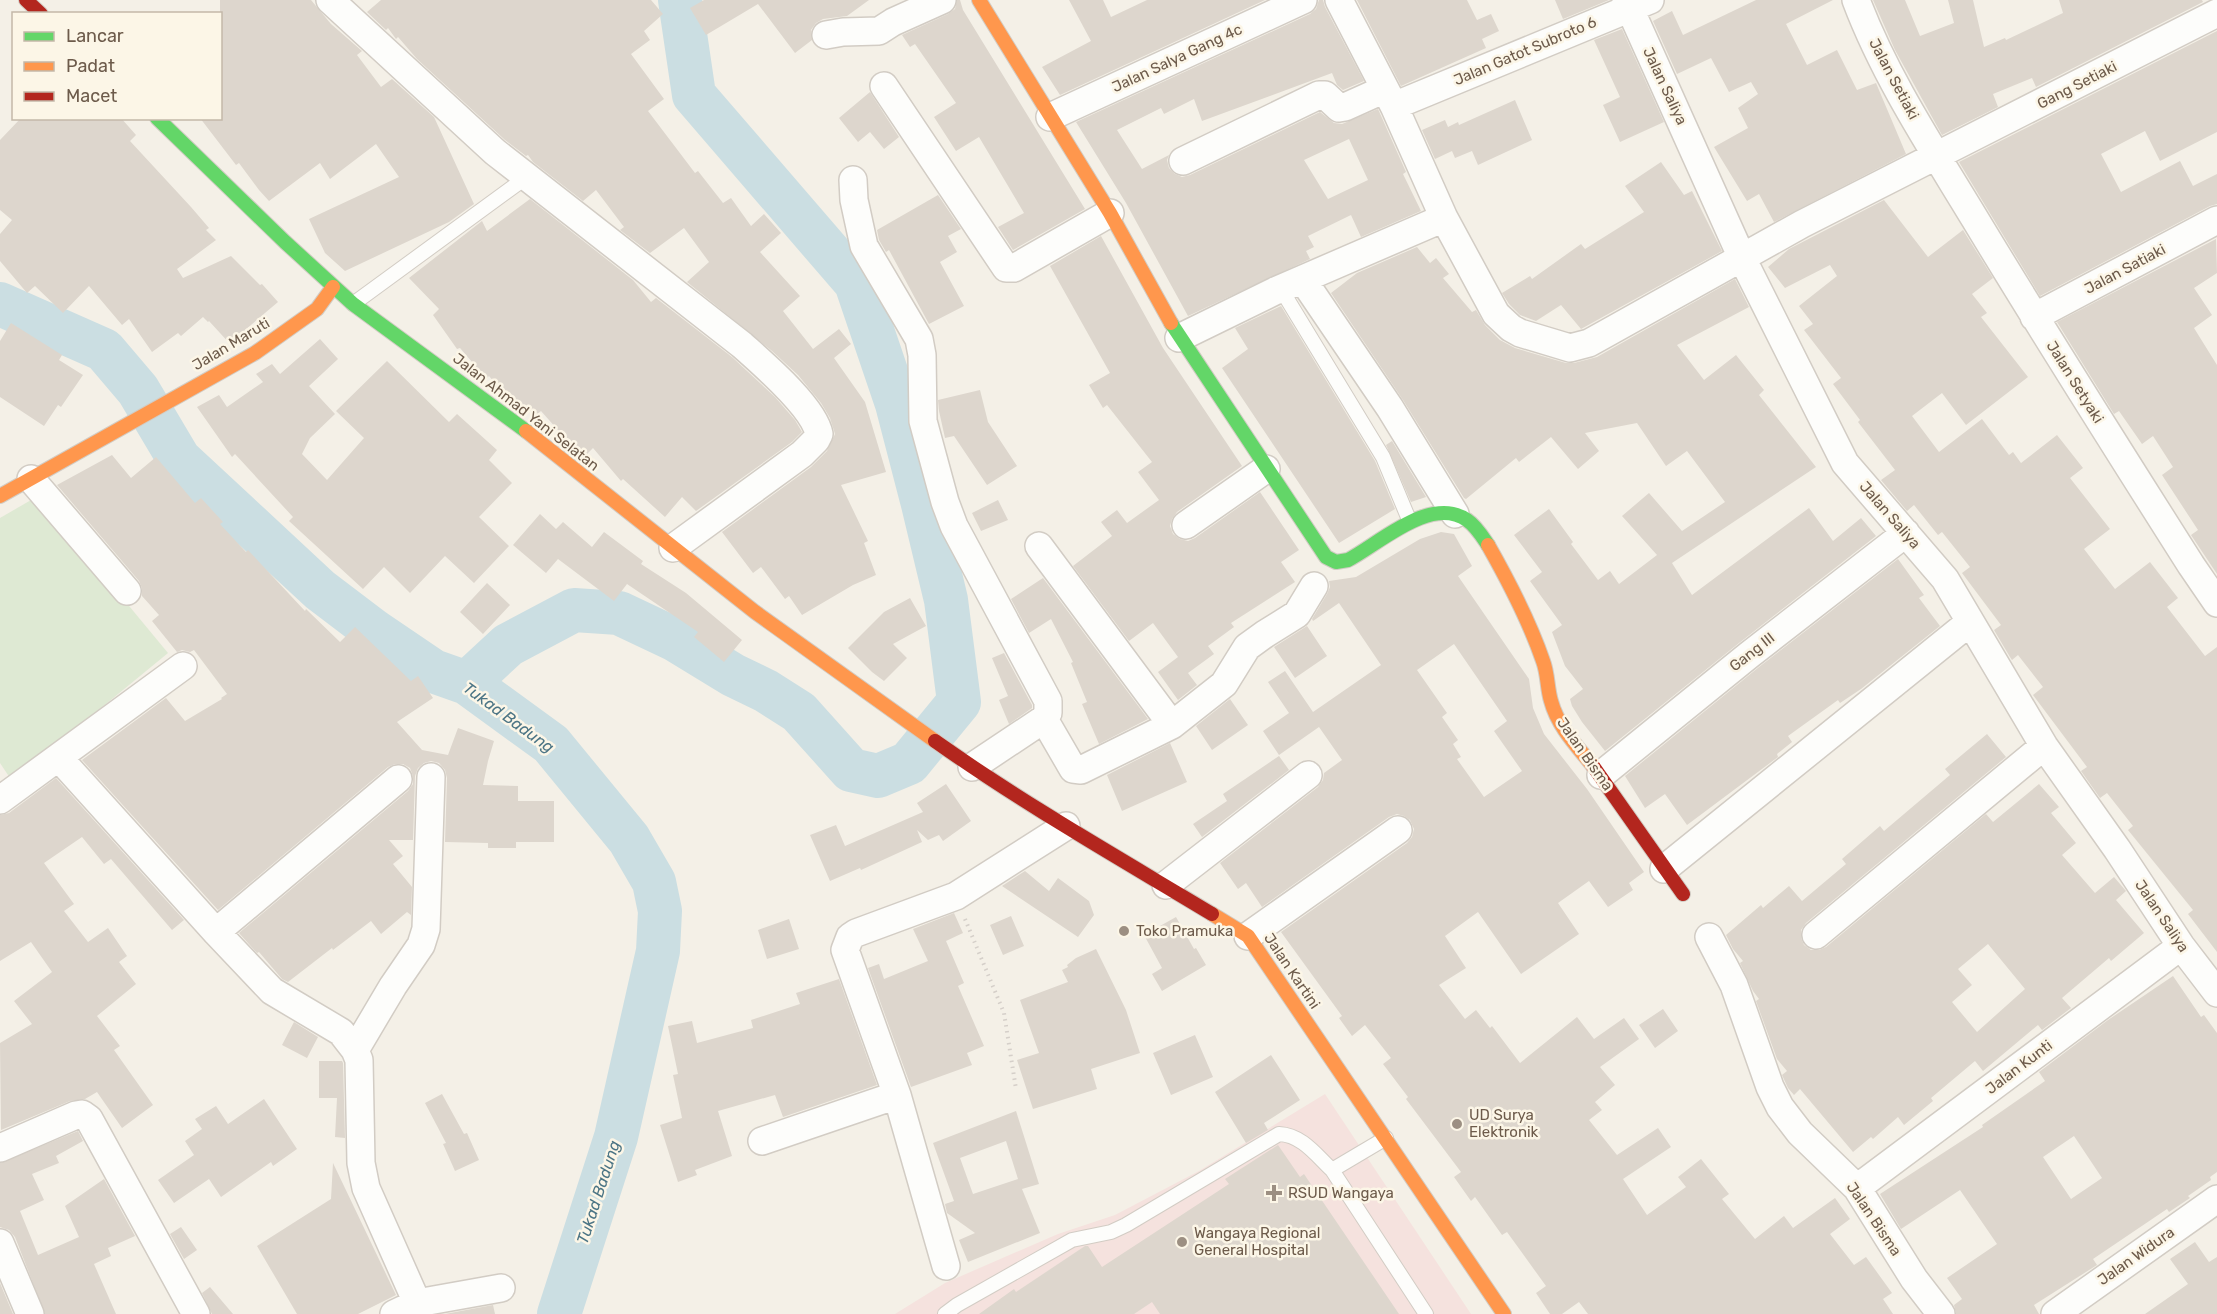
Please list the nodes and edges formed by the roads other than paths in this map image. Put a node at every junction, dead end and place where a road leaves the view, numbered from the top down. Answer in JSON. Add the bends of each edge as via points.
{"nodes":[{"id":1,"x":26,"y":0,"type":"edge"},
{"id":2,"x":330,"y":0,"type":"edge"},
{"id":3,"x":942,"y":0,"type":"edge"},
{"id":4,"x":979,"y":0,"type":"edge"},
{"id":5,"x":1303,"y":0,"type":"edge"},
{"id":6,"x":1339,"y":0,"type":"edge"},
{"id":7,"x":1856,"y":0,"type":"edge"},
{"id":8,"x":1635,"y":3,"type":"edge"},
{"id":9,"x":39,"y":12,"type":"edge"},
{"id":10,"x":2217,"y":14,"type":"edge"},
{"id":11,"x":826,"y":35,"type":"dead end"},
{"id":12,"x":884,"y":86,"type":"dead end"},
{"id":13,"x":1393,"y":96,"type":"junction"},
{"id":14,"x":1050,"y":117,"type":"junction"},
{"id":15,"x":159,"y":120,"type":"edge"},
{"id":16,"x":1937,"y":157,"type":"junction"},
{"id":17,"x":1183,"y":161,"type":"dead end"},
{"id":18,"x":528,"y":177,"type":"junction"},
{"id":19,"x":853,"y":180,"type":"dead end"},
{"id":20,"x":1110,"y":213,"type":"junction"},
{"id":21,"x":1444,"y":218,"type":"junction"},
{"id":22,"x":2217,"y":220,"type":"edge"},
{"id":23,"x":1742,"y":258,"type":"junction"},
{"id":24,"x":1292,"y":284,"type":"junction"},
{"id":25,"x":333,"y":287,"type":"junction"},
{"id":26,"x":353,"y":304,"type":"junction"},
{"id":27,"x":2034,"y":317,"type":"junction"},
{"id":28,"x":1179,"y":338,"type":"junction"},
{"id":29,"x":1266,"y":469,"type":"junction"},
{"id":30,"x":31,"y":479,"type":"junction"},
{"id":31,"x":0,"y":496,"type":"edge"},
{"id":32,"x":1455,"y":514,"type":"junction"},
{"id":33,"x":1410,"y":522,"type":"junction"},
{"id":34,"x":1186,"y":525,"type":"dead end"},
{"id":35,"x":1906,"y":533,"type":"junction"},
{"id":36,"x":1039,"y":546,"type":"dead end"},
{"id":37,"x":673,"y":548,"type":"junction"},
{"id":38,"x":1314,"y":586,"type":"dead end"},
{"id":39,"x":127,"y":591,"type":"dead end"},
{"id":40,"x":2217,"y":603,"type":"edge"},
{"id":41,"x":1970,"y":622,"type":"junction"},
{"id":42,"x":183,"y":666,"type":"dead end"},
{"id":43,"x":893,"y":710,"type":"joint"},
{"id":44,"x":1044,"y":719,"type":"junction"},
{"id":45,"x":1172,"y":724,"type":"junction"},
{"id":46,"x":2044,"y":746,"type":"junction"},
{"id":47,"x":59,"y":758,"type":"junction"},
{"id":48,"x":966,"y":762,"type":"junction"},
{"id":49,"x":1308,"y":775,"type":"dead end"},
{"id":50,"x":1601,"y":775,"type":"junction"},
{"id":51,"x":431,"y":777,"type":"dead end"},
{"id":52,"x":398,"y":779,"type":"dead end"},
{"id":53,"x":0,"y":800,"type":"edge"},
{"id":54,"x":1066,"y":826,"type":"junction"},
{"id":55,"x":1398,"y":830,"type":"dead end"},
{"id":56,"x":1664,"y":869,"type":"junction"},
{"id":57,"x":1166,"y":885,"type":"junction"},
{"id":58,"x":1683,"y":894,"type":"dead end"},
{"id":59,"x":216,"y":932,"type":"junction"},
{"id":60,"x":1816,"y":935,"type":"dead end"},
{"id":61,"x":1248,"y":936,"type":"junction"},
{"id":62,"x":1709,"y":937,"type":"dead end"},
{"id":63,"x":2181,"y":946,"type":"junction"},
{"id":64,"x":2217,"y":993,"type":"edge"},
{"id":65,"x":355,"y":1050,"type":"junction"},
{"id":66,"x":897,"y":1095,"type":"junction"},
{"id":67,"x":1386,"y":1138,"type":"junction"},
{"id":68,"x":762,"y":1141,"type":"dead end"},
{"id":69,"x":0,"y":1148,"type":"edge"},
{"id":70,"x":1332,"y":1170,"type":"junction"},
{"id":71,"x":1857,"y":1188,"type":"junction"},
{"id":72,"x":2217,"y":1199,"type":"edge"},
{"id":73,"x":0,"y":1243,"type":"edge"},
{"id":74,"x":946,"y":1266,"type":"dead end"},
{"id":75,"x":501,"y":1288,"type":"dead end"},
{"id":76,"x":411,"y":1310,"type":"edge"},
{"id":77,"x":30,"y":1314,"type":"edge"},
{"id":78,"x":196,"y":1314,"type":"edge"},
{"id":79,"x":945,"y":1314,"type":"edge"},
{"id":80,"x":1426,"y":1314,"type":"edge"},
{"id":81,"x":1504,"y":1314,"type":"edge"},
{"id":82,"x":1941,"y":1314,"type":"edge"},
{"id":83,"x":2055,"y":1314,"type":"edge"}],
"edges":[{"from":1,"to":9,"type":"main road"},
{"from":2,"to":18,"type":"street","via":[[495,152]]},
{"from":3,"to":11,"type":"street","via":[[879,31]]},
{"from":4,"to":14,"type":"main road"},
{"from":5,"to":14,"type":"street","name":"Jalan Salya Gang 4c"},
{"from":6,"to":13,"type":"street"},
{"from":7,"to":16,"type":"street","name":"Jalan Setiaki","via":[[1899,92]]},
{"from":8,"to":13,"type":"street","name":"Jalan Gatot Subroto 6"},
{"from":8,"to":23,"type":"street","name":"Jalan Saliya"},
{"from":10,"to":16,"type":"street","name":"Gang Setiaki"},
{"from":12,"to":20,"type":"street","via":[[1006,268],[1014,268]]},
{"from":13,"to":17,"type":"street","name":"Jalan Gatot Subroto 6","via":[[1339,108],[1319,95]]},
{"from":13,"to":21,"type":"street"},
{"from":14,"to":20,"type":"main road"},
{"from":15,"to":25,"type":"main road","name":"Jalan Ahmad Yani Selatan"},
{"from":16,"to":23,"type":"street","name":"Gang Setiaki"},
{"from":16,"to":27,"type":"street","name":"Jalan Setyaki"},
{"from":18,"to":26,"type":"lane"},
{"from":18,"to":37,"type":"street","via":[[765,365],[781,379],[818,430],[816,440],[802,454]]},
{"from":19,"to":44,"type":"street","via":[[864,246],[919,339],[922,422],[945,502],[954,526],[1048,701]]},
{"from":20,"to":28,"type":"main road"},
{"from":21,"to":23,"type":"street","name":"Gang Setiaki","via":[[1496,314],[1520,333],[1570,348],[1589,343]]},
{"from":21,"to":24,"type":"street"},
{"from":22,"to":27,"type":"street","name":"Jalan Satiaki"},
{"from":23,"to":35,"type":"street","name":"Jalan Saliya","via":[[1845,463]]},
{"from":24,"to":28,"type":"street"},
{"from":24,"to":32,"type":"street","via":[[1390,408]]},
{"from":24,"to":33,"type":"lane","via":[[1383,457]]},
{"from":25,"to":26,"type":"main road","name":"Jalan Ahmad Yani Selatan"},
{"from":25,"to":30,"type":"main road","name":"Jalan Maruti","via":[[317,309],[255,353]]},
{"from":26,"to":37,"type":"main road","name":"Jalan Ahmad Yani Selatan","via":[[526,431]]},
{"from":27,"to":40,"type":"street","name":"Jalan Setyaki"},
{"from":28,"to":29,"type":"main road"},
{"from":29,"to":33,"type":"main road","via":[[1326,557],[1335,562],[1348,560]]},
{"from":29,"to":34,"type":"street"},
{"from":30,"to":31,"type":"main road","name":"Jalan Maruti"},
{"from":30,"to":39,"type":"street"},
{"from":32,"to":33,"type":"main road","via":[[1434,514]]},
{"from":32,"to":50,"type":"main road","name":"Jalan Bisma","via":[[1469,520],[1507,579],[1545,664],[1551,703],[1560,723]]},
{"from":35,"to":41,"type":"street","name":"Jalan Saliya","via":[[1945,579]]},
{"from":35,"to":50,"type":"street","name":"Gang III"},
{"from":36,"to":45,"type":"street"},
{"from":37,"to":43,"type":"main road","name":"Jalan Ahmad Yani Selatan","via":[[810,653]]},
{"from":38,"to":45,"type":"street","via":[[1297,614],[1247,647],[1224,684]]},
{"from":41,"to":46,"type":"street","name":"Jalan Saliya"},
{"from":41,"to":56,"type":"street"},
{"from":42,"to":47,"type":"street"},
{"from":43,"to":48,"type":"main road","name":"Jalan Kartini"},
{"from":44,"to":45,"type":"street","via":[[1076,771]]},
{"from":44,"to":48,"type":"street"},
{"from":46,"to":60,"type":"street"},
{"from":46,"to":63,"type":"street","name":"Jalan Saliya"},
{"from":47,"to":53,"type":"street"},
{"from":47,"to":59,"type":"street"},
{"from":48,"to":54,"type":"main road","name":"Jalan Kartini"},
{"from":49,"to":57,"type":"street"},
{"from":50,"to":56,"type":"main road","name":"Jalan Bisma"},
{"from":51,"to":65,"type":"street","via":[[426,929],[421,945]]},
{"from":52,"to":59,"type":"street"},
{"from":54,"to":57,"type":"main road","name":"Jalan Kartini"},
{"from":54,"to":66,"type":"street","via":[[956,896],[850,937],[845,950]]},
{"from":55,"to":61,"type":"street"},
{"from":56,"to":58,"type":"main road","name":"Jalan Bisma"},
{"from":57,"to":61,"type":"main road","name":"Jalan Kartini"},
{"from":59,"to":65,"type":"street","via":[[272,991],[334,1027]]},
{"from":61,"to":67,"type":"main road","name":"Jalan Kartini"},
{"from":62,"to":71,"type":"street","name":"Jalan Bisma","via":[[1734,985],[1780,1107],[1800,1133]]},
{"from":63,"to":64,"type":"street","name":"Jalan Saliya"},
{"from":63,"to":71,"type":"street","name":"Jalan Kunti"},
{"from":65,"to":76,"type":"street","via":[[359,1060],[361,1163],[366,1188]]},
{"from":66,"to":68,"type":"street"},
{"from":66,"to":74,"type":"street"},
{"from":67,"to":70,"type":"lane"},
{"from":67,"to":81,"type":"main road","name":"Jalan Kartini"},
{"from":69,"to":78,"type":"street","via":[[76,1114],[89,1119]]},
{"from":70,"to":79,"type":"lane","via":[[1299,1138],[1279,1134],[1126,1225],[1072,1240]]},
{"from":70,"to":80,"type":"lane"},
{"from":71,"to":82,"type":"street","name":"Jalan Bisma","via":[[1914,1279]]},
{"from":72,"to":83,"type":"street","name":"Jalan Widura"},
{"from":73,"to":77,"type":"street"},
{"from":75,"to":76,"type":"street"}]}
